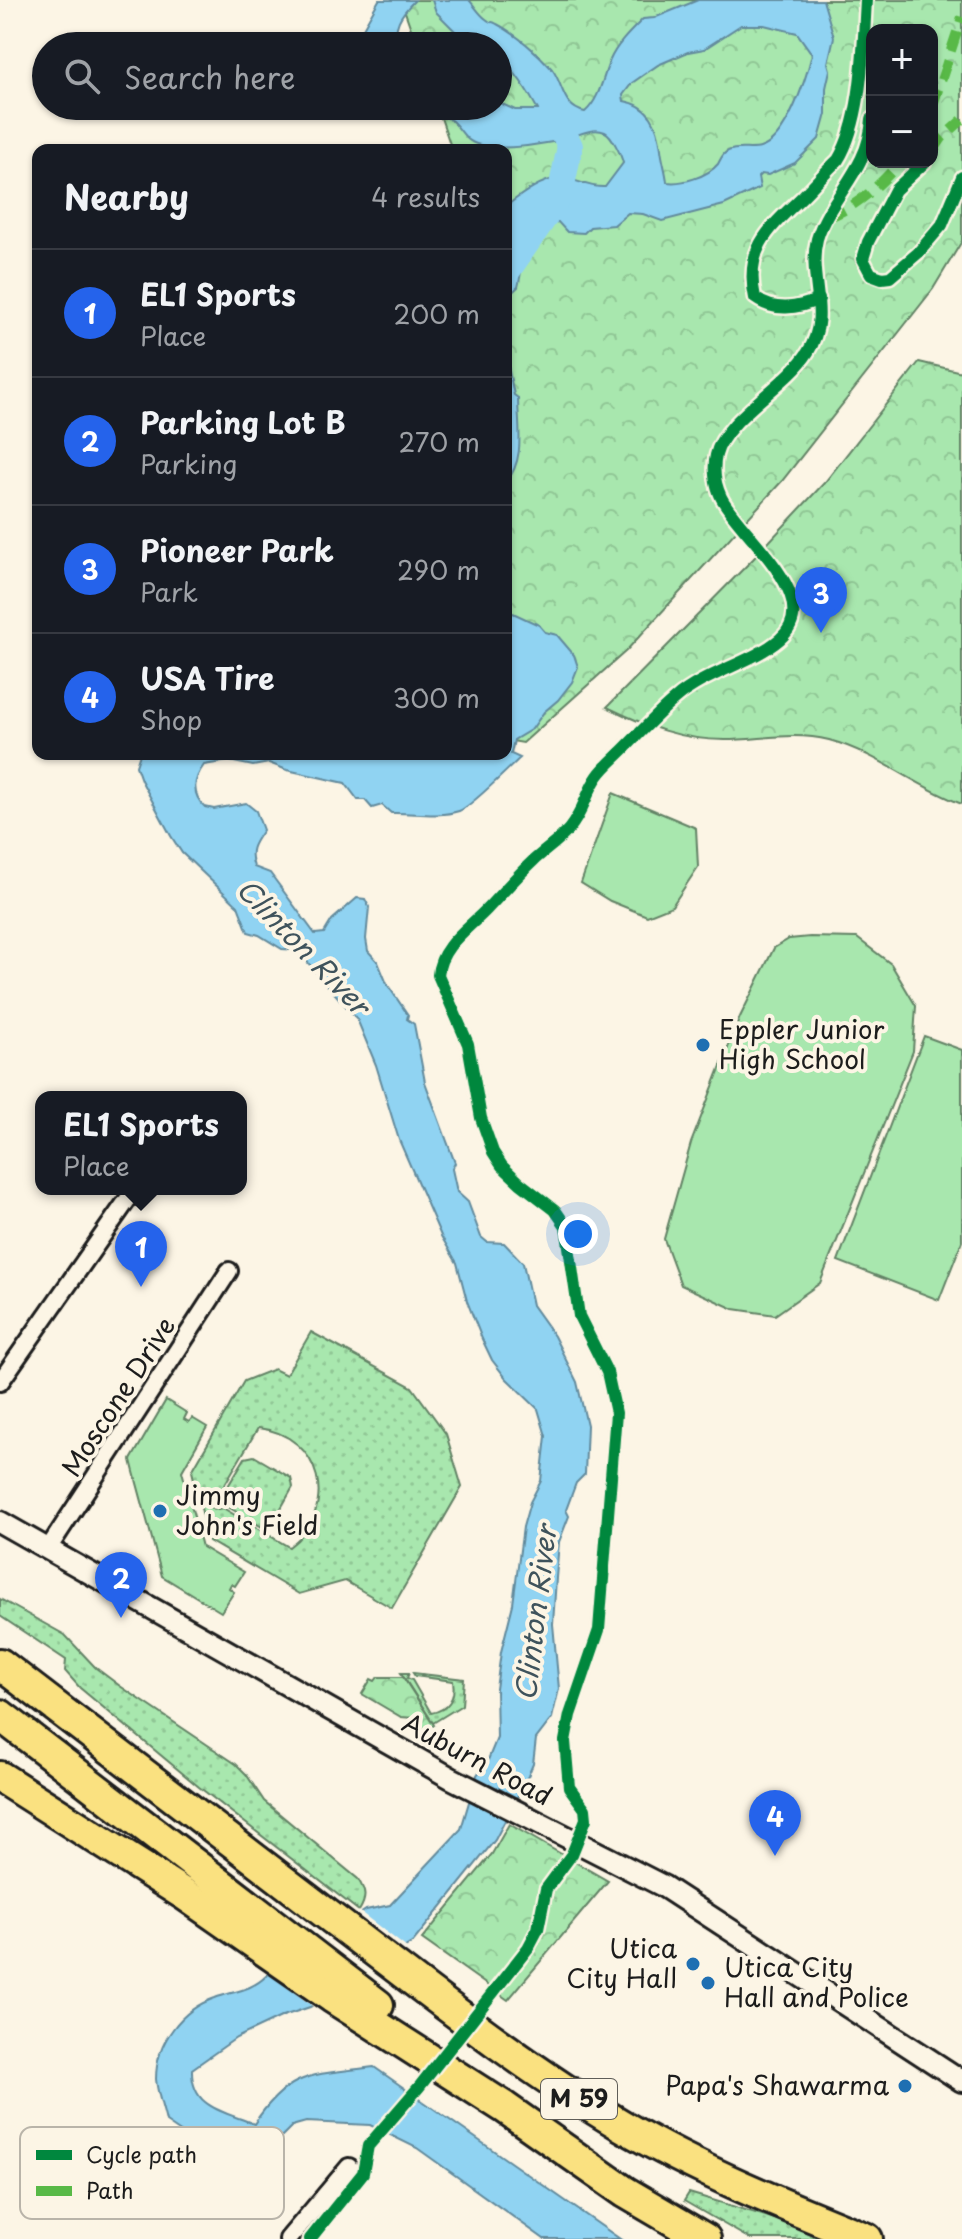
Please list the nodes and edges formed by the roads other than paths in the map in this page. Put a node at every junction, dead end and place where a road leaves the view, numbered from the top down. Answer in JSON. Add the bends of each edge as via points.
{"nodes":[{"id":1,"x":131,"y":1195,"type":"edge"},
{"id":2,"x":229,"y":1271,"type":"dead end"},
{"id":3,"x":0,"y":1382,"type":"edge"},
{"id":4,"x":0,"y":1522,"type":"edge"},
{"id":5,"x":48,"y":1549,"type":"junction"},
{"id":6,"x":0,"y":1664,"type":"edge"},
{"id":7,"x":0,"y":1715,"type":"edge"},
{"id":8,"x":0,"y":1777,"type":"edge"},
{"id":9,"x":292,"y":1955,"type":"junction"},
{"id":10,"x":962,"y":2081,"type":"edge"},
{"id":11,"x":349,"y":2167,"type":"dead end"},
{"id":12,"x":288,"y":2239,"type":"edge"},
{"id":13,"x":705,"y":2239,"type":"edge"},
{"id":14,"x":867,"y":2239,"type":"edge"}],
"edges":[{"from":1,"to":3,"type":"street"},
{"from":2,"to":5,"type":"street","name":"Moscone Drive"},
{"from":4,"to":5,"type":"street","name":"Auburn Road"},
{"from":5,"to":10,"type":"street","name":"Auburn Road","via":[[451,1778],[704,1910]]},
{"from":6,"to":14,"type":"highway","number":"M 59","via":[[515,2057],[622,2126],[721,2177]]},
{"from":7,"to":9,"type":"highway"},
{"from":8,"to":9,"type":"highway","via":[[184,1894]]},
{"from":9,"to":13,"type":"highway","number":"M 59","via":[[625,2192]]},
{"from":11,"to":12,"type":"street"}]}
